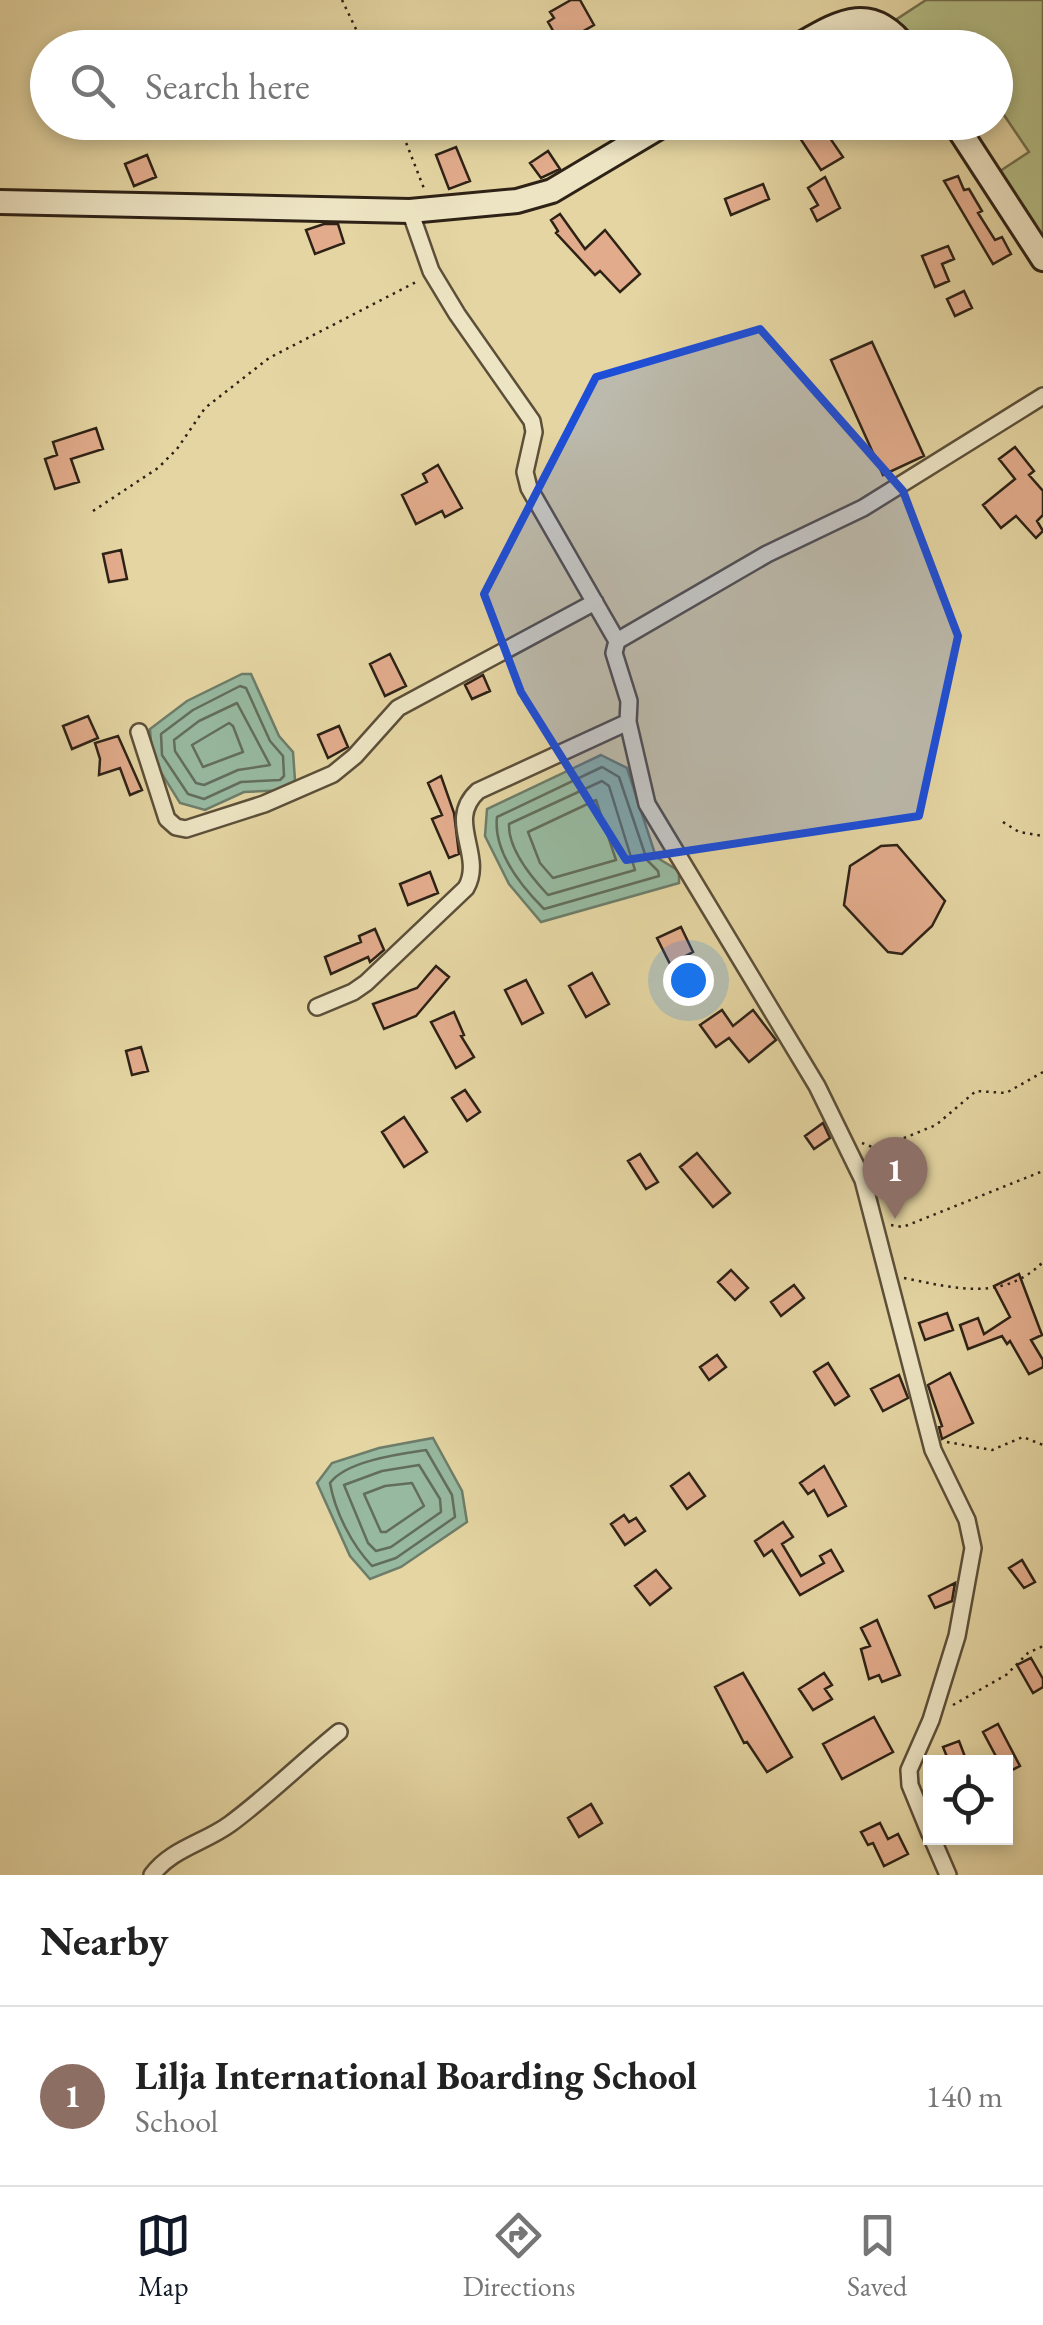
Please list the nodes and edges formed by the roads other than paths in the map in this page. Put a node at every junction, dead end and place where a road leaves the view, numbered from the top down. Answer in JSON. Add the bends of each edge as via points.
{"nodes":[{"id":1,"x":826,"y":30,"type":"edge"},
{"id":2,"x":893,"y":30,"type":"edge"},
{"id":3,"x":639,"y":140,"type":"edge"},
{"id":4,"x":966,"y":140,"type":"edge"},
{"id":5,"x":0,"y":202,"type":"edge"},
{"id":6,"x":410,"y":212,"type":"junction"},
{"id":7,"x":1043,"y":259,"type":"edge"},
{"id":8,"x":1043,"y":396,"type":"edge"},
{"id":9,"x":595,"y":602,"type":"junction"},
{"id":10,"x":617,"y":641,"type":"junction"},
{"id":11,"x":628,"y":722,"type":"junction"},
{"id":12,"x":138,"y":732,"type":"dead end"},
{"id":13,"x":317,"y":1006,"type":"dead end"},
{"id":14,"x":339,"y":1732,"type":"dead end"},
{"id":15,"x":923,"y":1815,"type":"edge"},
{"id":16,"x":935,"y":1845,"type":"edge"},
{"id":17,"x":152,"y":1875,"type":"edge"},
{"id":18,"x":948,"y":1875,"type":"edge"}],
"edges":[{"from":1,"to":2,"type":"main road","via":[[853,16]]},
{"from":3,"to":6,"type":"main road","via":[[534,198]]},
{"from":4,"to":7,"type":"main road"},
{"from":5,"to":6,"type":"main road"},
{"from":6,"to":9,"type":"street","via":[[457,314],[532,420],[525,479]]},
{"from":8,"to":10,"type":"street","via":[[863,508],[767,554]]},
{"from":9,"to":10,"type":"street"},
{"from":9,"to":12,"type":"street","via":[[398,708],[334,774],[186,829],[167,819]]},
{"from":10,"to":11,"type":"street"},
{"from":11,"to":13,"type":"street","via":[[478,791],[463,813],[473,877],[466,888],[366,983]]},
{"from":11,"to":15,"type":"street","via":[[647,804],[818,1086],[863,1180],[931,1442],[967,1520],[973,1548],[957,1636],[908,1777]]},
{"from":14,"to":17,"type":"street","via":[[227,1827],[162,1860]]},
{"from":16,"to":18,"type":"street"}]}
